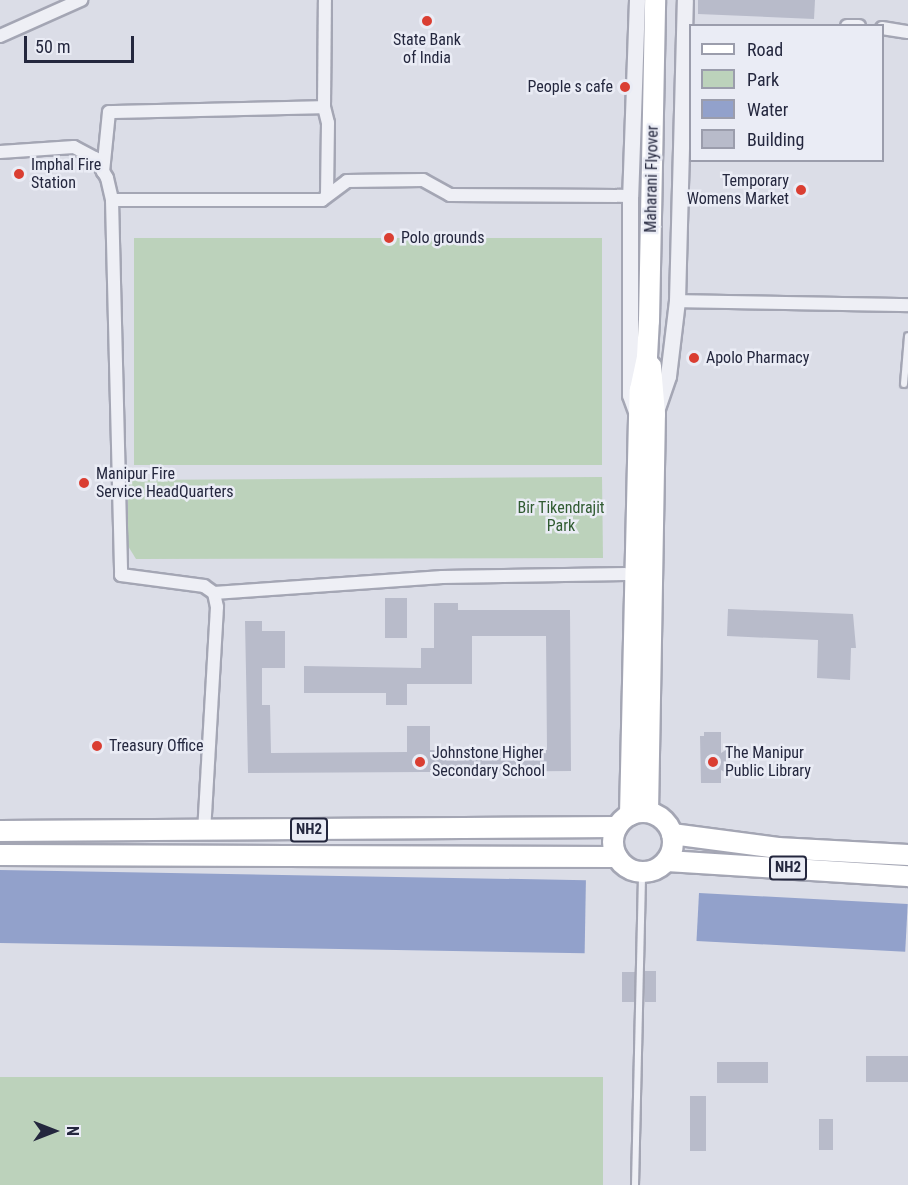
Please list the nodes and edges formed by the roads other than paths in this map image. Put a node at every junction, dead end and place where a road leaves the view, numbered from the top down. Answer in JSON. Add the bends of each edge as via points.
{"nodes":[{"id":1,"x":81,"y":0,"type":"edge"},
{"id":2,"x":325,"y":0,"type":"edge"},
{"id":3,"x":637,"y":0,"type":"edge"},
{"id":4,"x":655,"y":0,"type":"edge"},
{"id":5,"x":685,"y":0,"type":"edge"},
{"id":6,"x":67,"y":3,"type":"edge"},
{"id":7,"x":884,"y":28,"type":"edge"},
{"id":8,"x":688,"y":29,"type":"edge"},
{"id":9,"x":908,"y":32,"type":"edge"},
{"id":10,"x":0,"y":36,"type":"edge"},
{"id":11,"x":324,"y":107,"type":"junction"},
{"id":12,"x":0,"y":152,"type":"edge"},
{"id":13,"x":103,"y":172,"type":"junction"},
{"id":14,"x":327,"y":194,"type":"junction"},
{"id":15,"x":630,"y":196,"type":"junction"},
{"id":16,"x":112,"y":200,"type":"junction"},
{"id":17,"x":676,"y":301,"type":"junction"},
{"id":18,"x":908,"y":305,"type":"edge"},
{"id":19,"x":908,"y":336,"type":"edge"},
{"id":20,"x":904,"y":384,"type":"dead end"},
{"id":21,"x":647,"y":417,"type":"junction"},
{"id":22,"x":637,"y":574,"type":"junction"},
{"id":23,"x":214,"y":593,"type":"junction"},
{"id":24,"x":643,"y":679,"type":"junction"},
{"id":25,"x":632,"y":818,"type":"junction"},
{"id":26,"x":0,"y":831,"type":"edge"},
{"id":27,"x":204,"y":831,"type":"junction"},
{"id":28,"x":672,"y":834,"type":"junction"},
{"id":29,"x":0,"y":855,"type":"edge"},
{"id":30,"x":908,"y":855,"type":"edge"},
{"id":31,"x":617,"y":857,"type":"junction"},
{"id":32,"x":667,"y":861,"type":"junction"},
{"id":33,"x":642,"y":873,"type":"junction"},
{"id":34,"x":908,"y":876,"type":"edge"},
{"id":35,"x":634,"y":1185,"type":"edge"}],
"edges":[{"from":1,"to":6,"type":"street"},
{"from":2,"to":11,"type":"street"},
{"from":3,"to":15,"type":"street"},
{"from":4,"to":21,"type":"main road","name":"Maharani Flyover"},
{"from":5,"to":8,"type":"street"},
{"from":6,"to":10,"type":"street"},
{"from":7,"to":9,"type":"street"},
{"from":8,"to":17,"type":"street"},
{"from":11,"to":13,"type":"street","via":[[109,112]]},
{"from":11,"to":14,"type":"street","via":[[328,123]]},
{"from":12,"to":13,"type":"street","via":[[74,147],[95,158]]},
{"from":13,"to":16,"type":"street"},
{"from":14,"to":15,"type":"street","via":[[346,181],[423,180],[450,195]]},
{"from":14,"to":16,"type":"street","via":[[322,200]]},
{"from":15,"to":21,"type":"street","via":[[630,394]]},
{"from":16,"to":23,"type":"street","via":[[121,575],[204,586]]},
{"from":17,"to":18,"type":"street"},
{"from":17,"to":21,"type":"street","via":[[669,376]]},
{"from":19,"to":20,"type":"lane"},
{"from":21,"to":22,"type":"main road"},
{"from":21,"to":24,"type":"main road"},
{"from":22,"to":23,"type":"street","via":[[442,577]]},
{"from":22,"to":24,"type":"main road"},
{"from":23,"to":27,"type":"street","via":[[217,607]]},
{"from":24,"to":25,"type":"main road"},
{"from":25,"to":27,"type":"main road","number":"NH2"},
{"from":25,"to":28,"type":"main road","via":[[663,819]]},
{"from":25,"to":31,"type":"main road","via":[[614,837]]},
{"from":26,"to":27,"type":"main road","number":"NH2"},
{"from":28,"to":30,"type":"main road","number":"NH2","via":[[778,848]]},
{"from":28,"to":32,"type":"main road","via":[[674,843]]},
{"from":29,"to":31,"type":"main road","number":"NH2"},
{"from":31,"to":33,"type":"main road","via":[[623,865]]},
{"from":32,"to":33,"type":"main road","number":"NH2"},
{"from":32,"to":34,"type":"main road","number":"NH2"},
{"from":33,"to":35,"type":"lane"}]}
